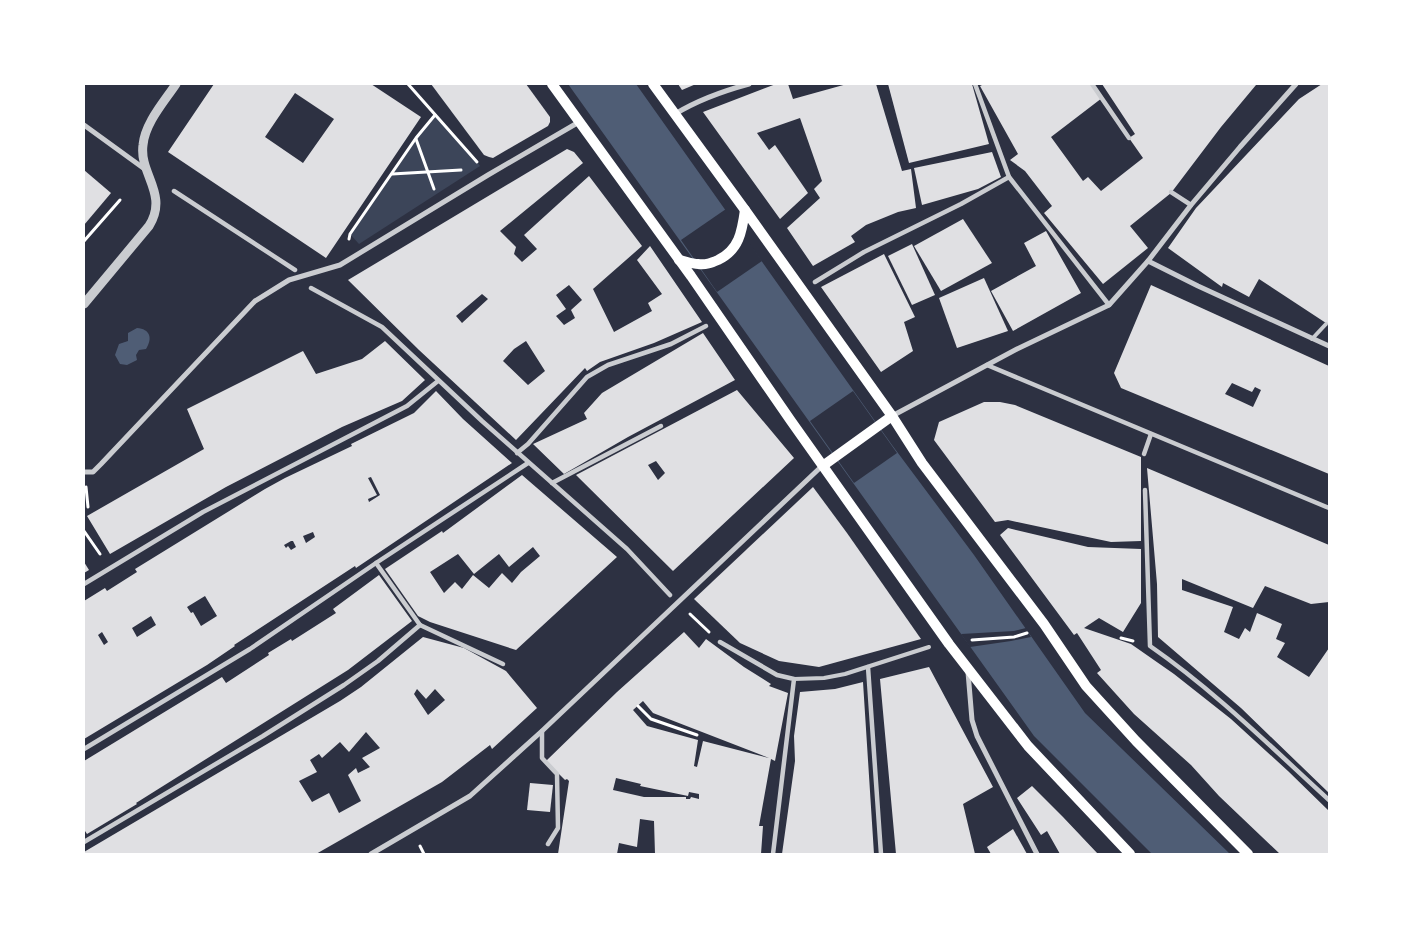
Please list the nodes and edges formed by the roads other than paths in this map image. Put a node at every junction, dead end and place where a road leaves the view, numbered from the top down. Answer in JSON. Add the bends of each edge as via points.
{"nodes":[{"id":1,"x":176,"y":84,"type":"edge"},
{"id":2,"x":552,"y":84,"type":"edge"},
{"id":3,"x":652,"y":84,"type":"edge"},
{"id":4,"x":749,"y":84,"type":"edge"},
{"id":5,"x":976,"y":84,"type":"edge"},
{"id":6,"x":1092,"y":84,"type":"edge"},
{"id":7,"x":1294,"y":84,"type":"edge"},
{"id":8,"x":675,"y":115,"type":"junction"},
{"id":9,"x":579,"y":122,"type":"junction"},
{"id":10,"x":84,"y":125,"type":"edge"},
{"id":11,"x":1129,"y":138,"type":"dead end"},
{"id":12,"x":148,"y":171,"type":"junction"},
{"id":13,"x":1009,"y":177,"type":"junction"},
{"id":14,"x":174,"y":191,"type":"dead end"},
{"id":15,"x":1171,"y":192,"type":"dead end"},
{"id":16,"x":1191,"y":205,"type":"junction"},
{"id":17,"x":745,"y":210,"type":"junction"},
{"id":18,"x":679,"y":260,"type":"junction"},
{"id":19,"x":1148,"y":261,"type":"junction"},
{"id":20,"x":295,"y":270,"type":"dead end"},
{"id":21,"x":815,"y":282,"type":"dead end"},
{"id":22,"x":311,"y":288,"type":"dead end"},
{"id":23,"x":84,"y":304,"type":"edge"},
{"id":24,"x":1109,"y":305,"type":"junction"},
{"id":25,"x":1326,"y":324,"type":"dead end"},
{"id":26,"x":706,"y":326,"type":"dead end"},
{"id":27,"x":1312,"y":338,"type":"junction"},
{"id":28,"x":1329,"y":346,"type":"edge"},
{"id":29,"x":987,"y":365,"type":"junction"},
{"id":30,"x":438,"y":381,"type":"junction"},
{"id":31,"x":892,"y":416,"type":"junction"},
{"id":32,"x":661,"y":426,"type":"dead end"},
{"id":33,"x":1151,"y":434,"type":"junction"},
{"id":34,"x":517,"y":453,"type":"junction"},
{"id":35,"x":1144,"y":454,"type":"dead end"},
{"id":36,"x":528,"y":463,"type":"junction"},
{"id":37,"x":824,"y":465,"type":"junction"},
{"id":38,"x":84,"y":472,"type":"edge"},
{"id":39,"x":552,"y":483,"type":"junction"},
{"id":40,"x":1145,"y":490,"type":"dead end"},
{"id":41,"x":1329,"y":508,"type":"edge"},
{"id":42,"x":376,"y":563,"type":"junction"},
{"id":43,"x":84,"y":584,"type":"edge"},
{"id":44,"x":670,"y":596,"type":"dead end"},
{"id":45,"x":420,"y":625,"type":"junction"},
{"id":46,"x":720,"y":642,"type":"road end"},
{"id":47,"x":929,"y":647,"type":"dead end"},
{"id":48,"x":503,"y":664,"type":"dead end"},
{"id":49,"x":968,"y":666,"type":"junction"},
{"id":50,"x":868,"y":667,"type":"junction"},
{"id":51,"x":794,"y":679,"type":"junction"},
{"id":52,"x":542,"y":731,"type":"junction"},
{"id":53,"x":84,"y":749,"type":"edge"},
{"id":54,"x":1329,"y":800,"type":"edge"},
{"id":55,"x":84,"y":842,"type":"edge"},
{"id":56,"x":548,"y":844,"type":"dead end"},
{"id":57,"x":370,"y":854,"type":"edge"},
{"id":58,"x":773,"y":854,"type":"edge"},
{"id":59,"x":881,"y":854,"type":"edge"},
{"id":60,"x":1037,"y":854,"type":"edge"},
{"id":61,"x":1130,"y":854,"type":"edge"},
{"id":62,"x":1248,"y":854,"type":"edge"}],
"edges":[{"from":1,"to":12,"type":"street","via":[[145,135],[143,154]]},
{"from":2,"to":9,"type":"main road"},
{"from":3,"to":8,"type":"main road"},
{"from":4,"to":8,"type":"street","via":[[721,92]]},
{"from":5,"to":13,"type":"street"},
{"from":6,"to":11,"type":"street"},
{"from":7,"to":16,"type":"street"},
{"from":8,"to":17,"type":"main road"},
{"from":9,"to":18,"type":"main road"},
{"from":9,"to":38,"type":"street","via":[[340,265],[289,280],[255,301],[100,464],[92,472]]},
{"from":10,"to":12,"type":"street"},
{"from":12,"to":23,"type":"street","via":[[155,192],[154,218]]},
{"from":13,"to":21,"type":"street","via":[[864,252]]},
{"from":13,"to":24,"type":"street"},
{"from":14,"to":20,"type":"street"},
{"from":15,"to":16,"type":"street"},
{"from":16,"to":19,"type":"street"},
{"from":17,"to":18,"type":"main road","via":[[741,231],[727,255],[709,264]]},
{"from":17,"to":31,"type":"main road"},
{"from":18,"to":37,"type":"main road"},
{"from":19,"to":24,"type":"street"},
{"from":19,"to":27,"type":"street"},
{"from":22,"to":30,"type":"street","via":[[382,327]]},
{"from":24,"to":29,"type":"street"},
{"from":25,"to":27,"type":"lane"},
{"from":26,"to":34,"type":"street","via":[[671,344],[608,365],[587,377]]},
{"from":27,"to":28,"type":"street"},
{"from":29,"to":31,"type":"street"},
{"from":29,"to":33,"type":"street"},
{"from":30,"to":34,"type":"street"},
{"from":30,"to":43,"type":"street","via":[[407,406],[203,512]]},
{"from":31,"to":37,"type":"main road"},
{"from":31,"to":62,"type":"main road","via":[[1086,686]]},
{"from":32,"to":39,"type":"street"},
{"from":33,"to":35,"type":"street"},
{"from":33,"to":41,"type":"street"},
{"from":34,"to":36,"type":"street"},
{"from":36,"to":39,"type":"street"},
{"from":36,"to":42,"type":"street"},
{"from":37,"to":49,"type":"main road","via":[[949,644]]},
{"from":37,"to":52,"type":"street"},
{"from":39,"to":44,"type":"street","via":[[626,549]]},
{"from":40,"to":54,"type":"street","via":[[1150,646],[1228,707]]},
{"from":42,"to":45,"type":"street"},
{"from":42,"to":53,"type":"street","via":[[250,649]]},
{"from":45,"to":48,"type":"street"},
{"from":45,"to":55,"type":"street","via":[[344,685]]},
{"from":46,"to":51,"type":"street","via":[[778,674]]},
{"from":47,"to":50,"type":"lane"},
{"from":49,"to":60,"type":"street","via":[[974,728]]},
{"from":49,"to":61,"type":"main road","via":[[1028,746]]},
{"from":50,"to":51,"type":"lane","via":[[824,678]]},
{"from":50,"to":59,"type":"street"},
{"from":51,"to":58,"type":"street"},
{"from":52,"to":56,"type":"street","via":[[542,758],[557,774],[558,828]]},
{"from":52,"to":57,"type":"street","via":[[470,796]]}]}
